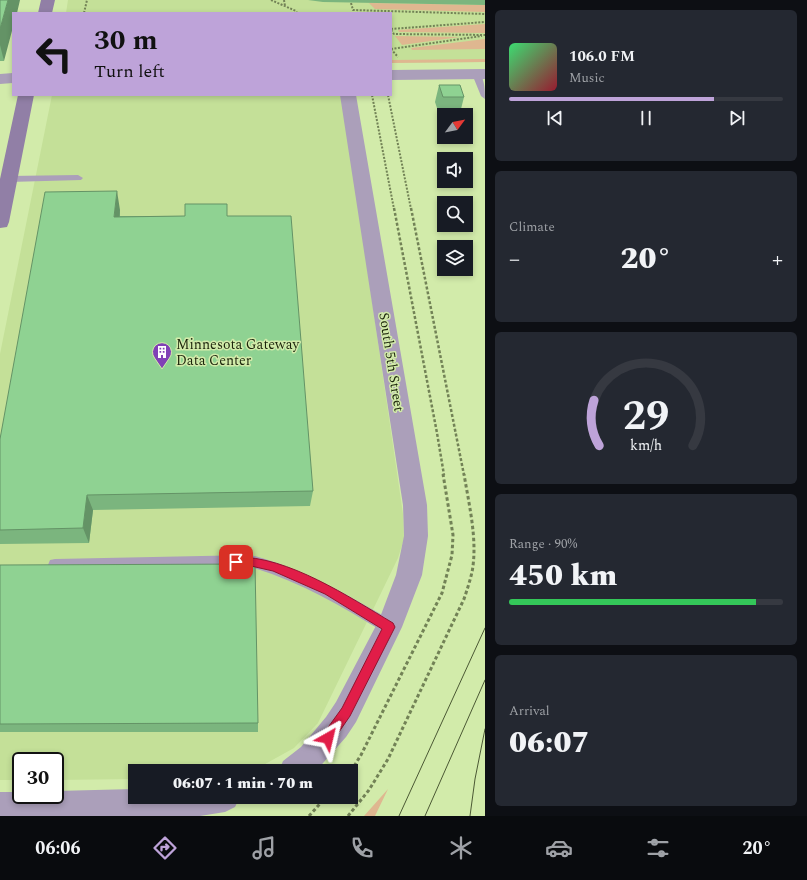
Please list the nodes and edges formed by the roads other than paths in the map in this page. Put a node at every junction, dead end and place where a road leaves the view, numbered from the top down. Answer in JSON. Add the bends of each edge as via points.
{"nodes":[{"id":1,"x":48,"y":0,"type":"edge"},
{"id":2,"x":45,"y":12,"type":"edge"},
{"id":3,"x":481,"y":74,"type":"edge"},
{"id":4,"x":392,"y":75,"type":"edge"},
{"id":5,"x":12,"y":78,"type":"edge"},
{"id":6,"x":0,"y":79,"type":"edge"},
{"id":7,"x":26,"y":96,"type":"edge"},
{"id":8,"x":348,"y":96,"type":"edge"},
{"id":9,"x":485,"y":96,"type":"edge"},
{"id":10,"x":78,"y":178,"type":"dead end"},
{"id":11,"x":9,"y":179,"type":"junction"},
{"id":12,"x":0,"y":222,"type":"edge"},
{"id":13,"x":39,"y":565,"type":"edge"},
{"id":14,"x":389,"y":627,"type":"junction"},
{"id":15,"x":302,"y":764,"type":"edge"},
{"id":16,"x":142,"y":804,"type":"edge"},
{"id":17,"x":0,"y":807,"type":"edge"}],
"edges":[{"from":1,"to":2,"type":"main road"},
{"from":3,"to":4,"type":"street"},
{"from":3,"to":9,"type":"lane"},
{"from":5,"to":6,"type":"street"},
{"from":7,"to":11,"type":"main road"},
{"from":8,"to":14,"type":"street","name":"South 5th Street","via":[[416,518],[416,536],[409,575]]},
{"from":10,"to":11,"type":"lane"},
{"from":11,"to":12,"type":"main road"},
{"from":13,"to":14,"type":"lane","via":[[251,561],[274,566],[329,591]]},
{"from":14,"to":15,"type":"street","name":"South 5th Street","via":[[336,728]]},
{"from":16,"to":17,"type":"street"}]}
